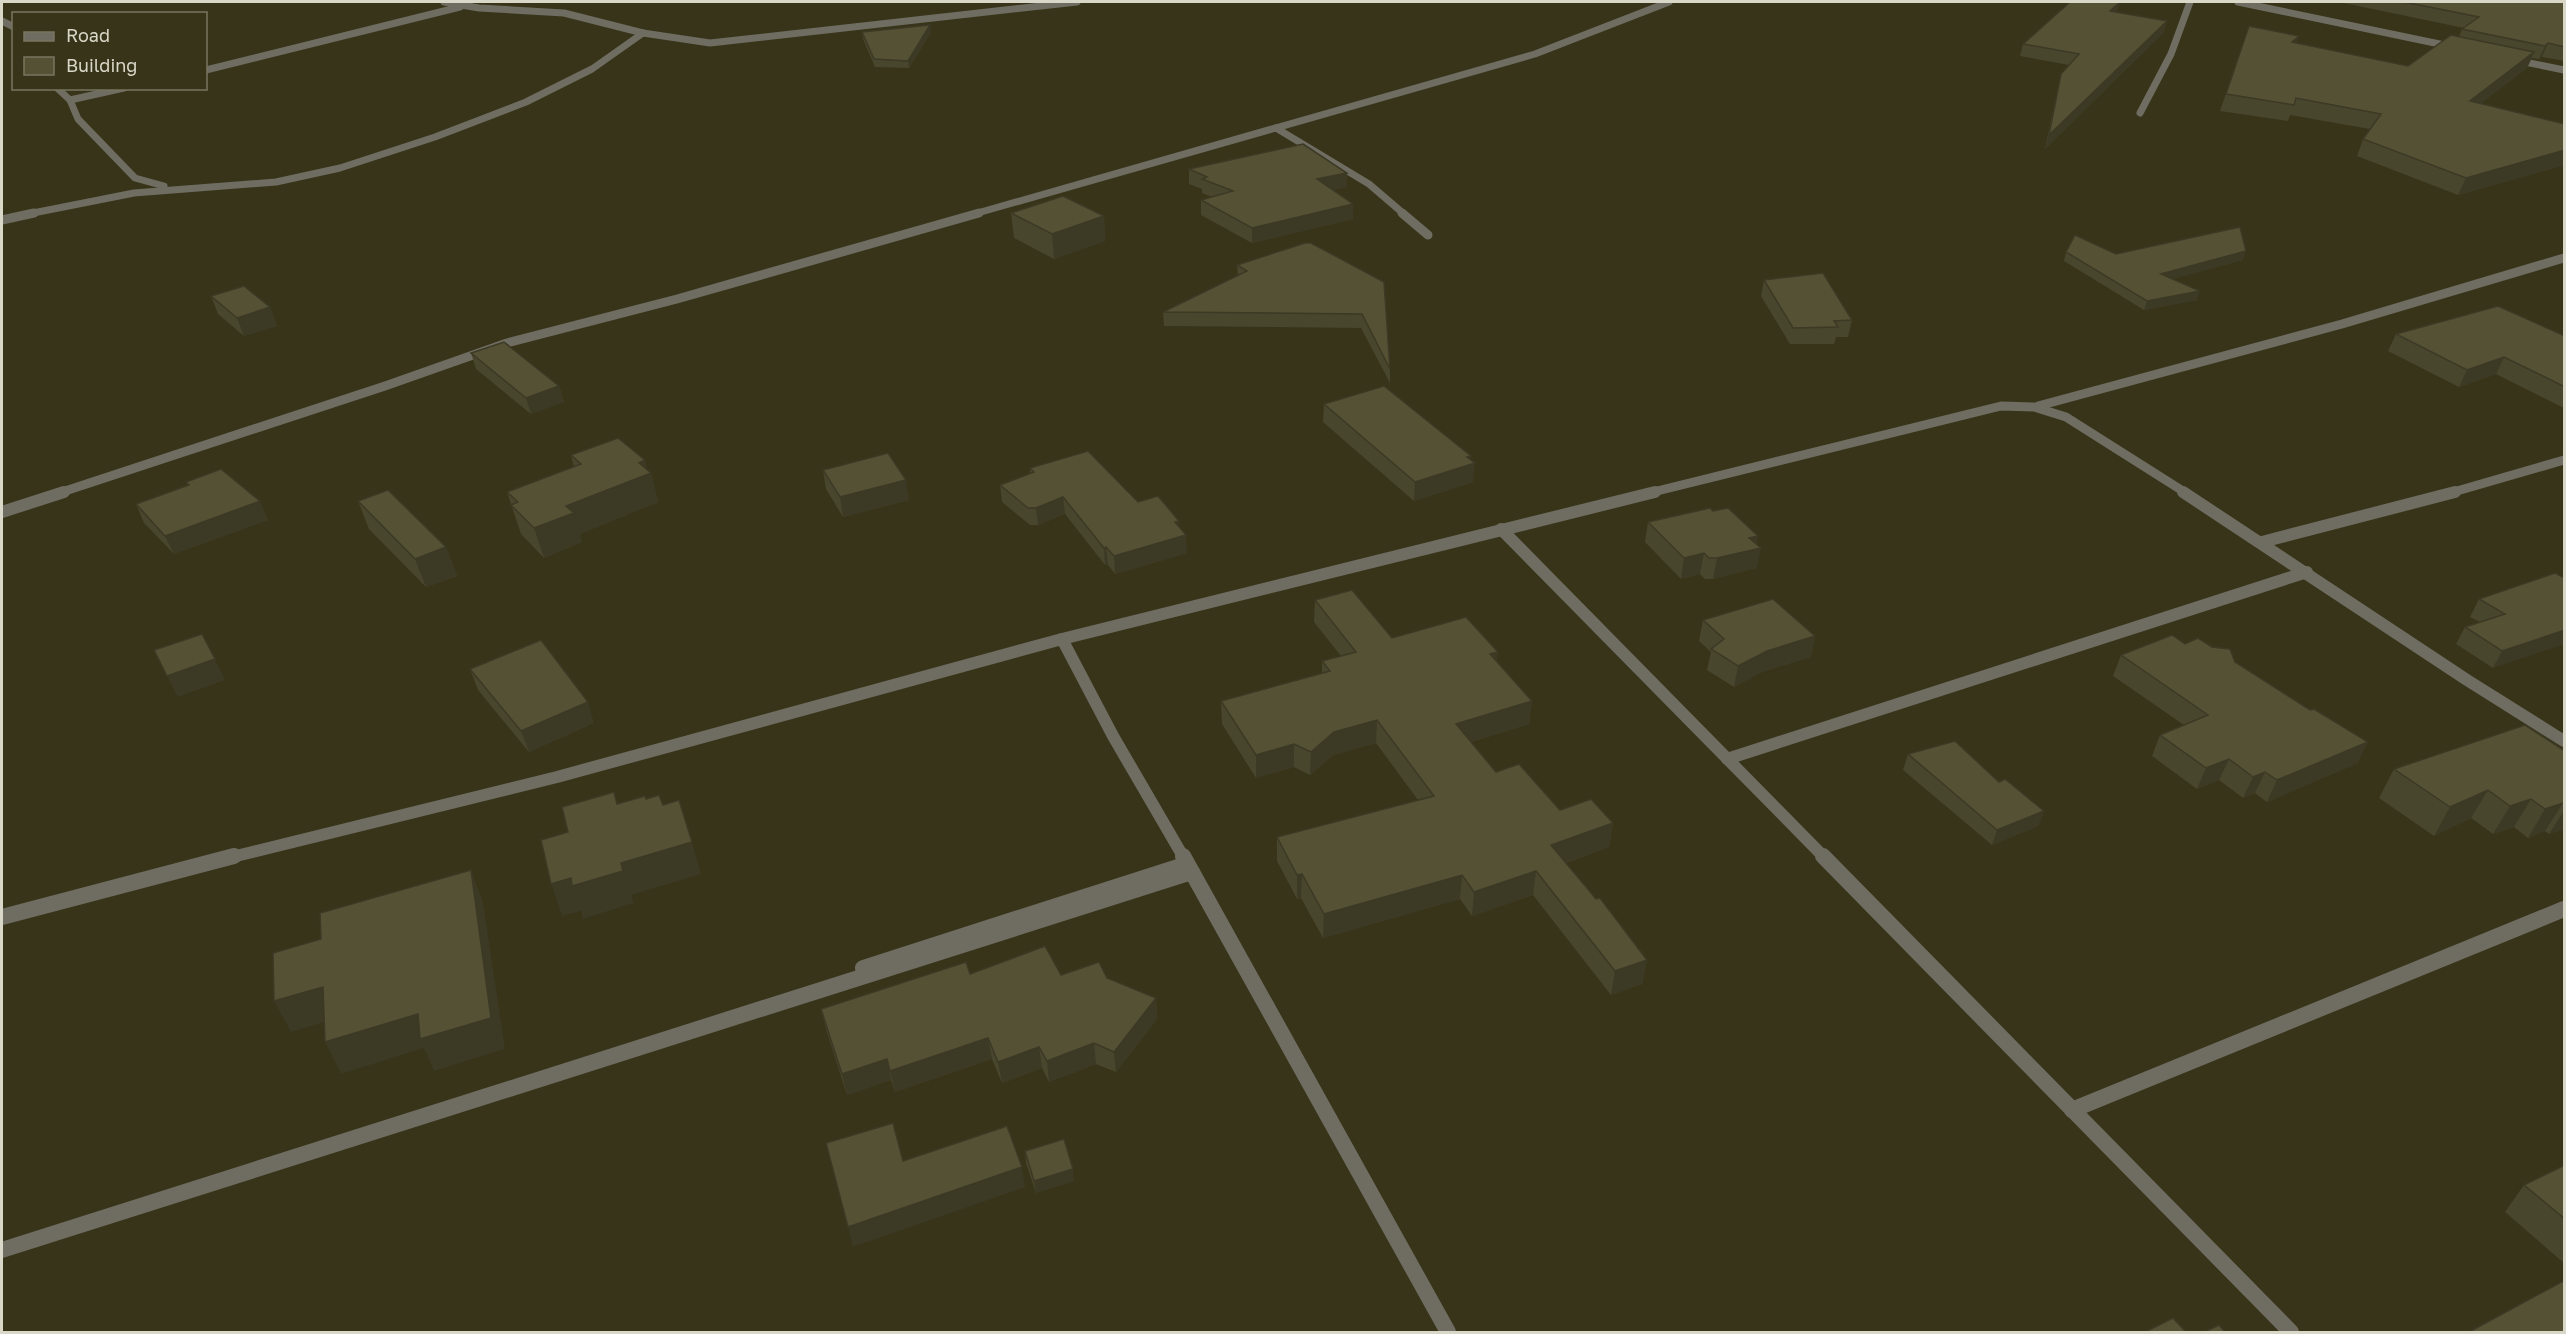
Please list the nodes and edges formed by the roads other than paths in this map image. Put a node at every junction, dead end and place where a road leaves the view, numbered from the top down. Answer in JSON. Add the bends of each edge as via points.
{"nodes":[{"id":1,"x":444,"y":2,"type":"edge"},
{"id":2,"x":1077,"y":2,"type":"edge"},
{"id":3,"x":1669,"y":2,"type":"edge"},
{"id":4,"x":2190,"y":2,"type":"edge"},
{"id":5,"x":2238,"y":2,"type":"edge"},
{"id":6,"x":464,"y":6,"type":"junction"},
{"id":7,"x":644,"y":33,"type":"junction"},
{"id":8,"x":2459,"y":48,"type":"edge"},
{"id":9,"x":2506,"y":58,"type":"edge"},
{"id":10,"x":207,"y":70,"type":"edge"},
{"id":11,"x":2565,"y":70,"type":"edge"},
{"id":12,"x":59,"y":90,"type":"edge"},
{"id":13,"x":115,"y":90,"type":"edge"},
{"id":14,"x":70,"y":100,"type":"junction"},
{"id":15,"x":2140,"y":113,"type":"dead end"},
{"id":16,"x":1276,"y":128,"type":"junction"},
{"id":17,"x":189,"y":189,"type":"junction"},
{"id":18,"x":2,"y":220,"type":"edge"},
{"id":19,"x":1428,"y":235,"type":"dead end"},
{"id":20,"x":2565,"y":258,"type":"edge"},
{"id":21,"x":2034,"y":407,"type":"junction"},
{"id":22,"x":2565,"y":460,"type":"edge"},
{"id":23,"x":2,"y":512,"type":"edge"},
{"id":24,"x":1501,"y":529,"type":"junction"},
{"id":25,"x":2262,"y":542,"type":"junction"},
{"id":26,"x":2307,"y":572,"type":"junction"},
{"id":27,"x":1062,"y":639,"type":"junction"},
{"id":28,"x":2565,"y":741,"type":"edge"},
{"id":29,"x":1727,"y":759,"type":"junction"},
{"id":30,"x":1189,"y":868,"type":"junction"},
{"id":31,"x":2565,"y":909,"type":"edge"},
{"id":32,"x":2,"y":917,"type":"edge"},
{"id":33,"x":2072,"y":1110,"type":"junction"},
{"id":34,"x":2,"y":1245,"type":"edge"},
{"id":35,"x":2,"y":1250,"type":"edge"},
{"id":36,"x":1448,"y":1332,"type":"edge"},
{"id":37,"x":2291,"y":1332,"type":"edge"}],
"edges":[{"from":1,"to":6,"type":"street"},
{"from":2,"to":7,"type":"street","via":[[734,42],[710,43]]},
{"from":3,"to":16,"type":"street","via":[[1535,54]]},
{"from":4,"to":15,"type":"street","via":[[2171,54]]},
{"from":5,"to":8,"type":"street"},
{"from":6,"to":7,"type":"street","via":[[564,13]]},
{"from":6,"to":10,"type":"street"},
{"from":7,"to":17,"type":"street","via":[[594,68],[465,127],[314,175]]},
{"from":9,"to":11,"type":"street"},
{"from":12,"to":14,"type":"street"},
{"from":13,"to":14,"type":"street"},
{"from":14,"to":17,"type":"street","via":[[78,119],[135,178]]},
{"from":16,"to":19,"type":"street","via":[[1369,184]]},
{"from":16,"to":23,"type":"street","via":[[507,343]]},
{"from":17,"to":18,"type":"street","via":[[96,199]]},
{"from":20,"to":21,"type":"street","via":[[2342,324]]},
{"from":21,"to":24,"type":"street","via":[[2001,406]]},
{"from":21,"to":25,"type":"street","via":[[2066,417]]},
{"from":22,"to":25,"type":"street"},
{"from":24,"to":27,"type":"street"},
{"from":24,"to":29,"type":"street"},
{"from":25,"to":26,"type":"street"},
{"from":26,"to":28,"type":"street"},
{"from":26,"to":29,"type":"street"},
{"from":27,"to":30,"type":"street"},
{"from":27,"to":32,"type":"street","via":[[557,777]]},
{"from":29,"to":33,"type":"street"},
{"from":30,"to":34,"type":"street"},
{"from":30,"to":35,"type":"street"},
{"from":30,"to":36,"type":"street"},
{"from":31,"to":33,"type":"street"},
{"from":33,"to":37,"type":"street"}]}
